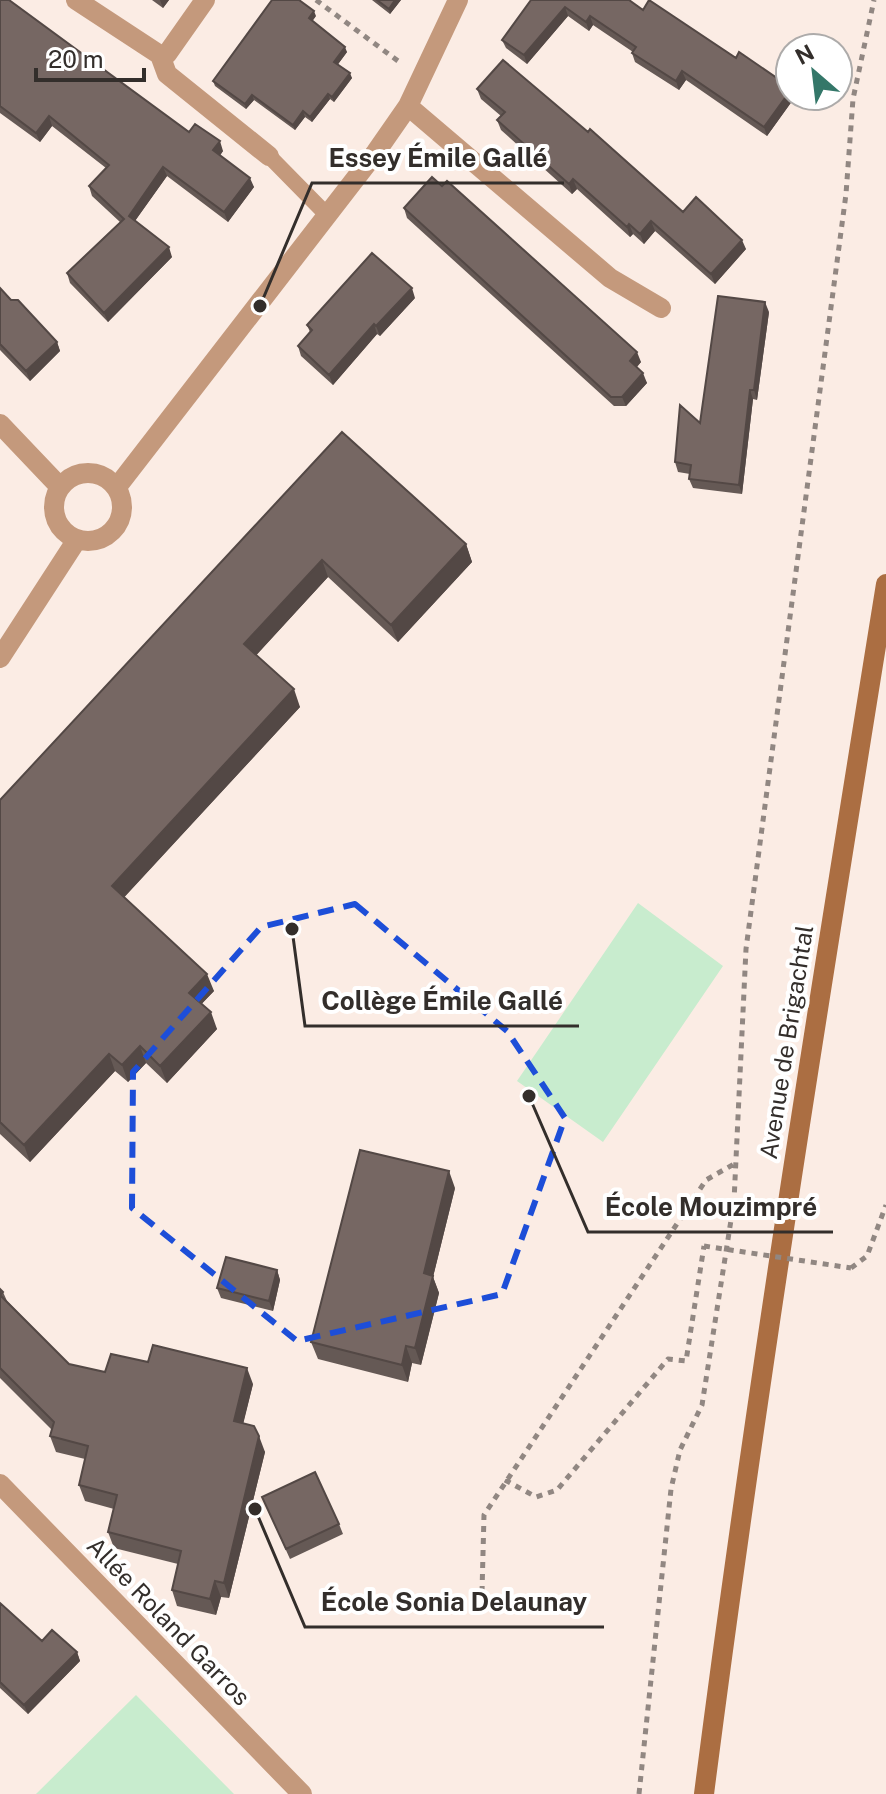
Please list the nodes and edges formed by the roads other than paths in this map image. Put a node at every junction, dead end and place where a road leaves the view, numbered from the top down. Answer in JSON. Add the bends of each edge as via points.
{"nodes":[{"id":1,"x":76,"y":0,"type":"edge"},
{"id":2,"x":205,"y":0,"type":"edge"},
{"id":3,"x":458,"y":0,"type":"edge"},
{"id":4,"x":160,"y":55,"type":"junction"},
{"id":5,"x":408,"y":106,"type":"junction"},
{"id":6,"x":269,"y":156,"type":"joint"},
{"id":7,"x":328,"y":216,"type":"junction"},
{"id":8,"x":661,"y":308,"type":"dead end"},
{"id":9,"x":0,"y":424,"type":"edge"},
{"id":10,"x":60,"y":487,"type":"junction"},
{"id":11,"x":117,"y":487,"type":"junction"},
{"id":12,"x":76,"y":541,"type":"junction"},
{"id":13,"x":886,"y":584,"type":"edge"},
{"id":14,"x":0,"y":658,"type":"edge"},
{"id":15,"x":0,"y":1484,"type":"edge"},
{"id":16,"x":302,"y":1794,"type":"edge"},
{"id":17,"x":704,"y":1794,"type":"edge"}],
"edges":[{"from":1,"to":4,"type":"street"},
{"from":2,"to":4,"type":"street","via":[[167,54]]},
{"from":3,"to":5,"type":"street"},
{"from":4,"to":6,"type":"street","via":[[167,74]]},
{"from":5,"to":7,"type":"street"},
{"from":5,"to":8,"type":"street","via":[[610,278]]},
{"from":6,"to":7,"type":"lane"},
{"from":7,"to":11,"type":"street"},
{"from":9,"to":10,"type":"street"},
{"from":10,"to":11,"type":"street","via":[[76,475],[97,473]]},
{"from":10,"to":12,"type":"street","via":[[53,507],[60,528]]},
{"from":11,"to":12,"type":"street","via":[[124,505],[118,527],[99,541]]},
{"from":12,"to":14,"type":"street"},
{"from":13,"to":17,"type":"main road","name":"Avenue de Brigachtal","via":[[772,1301]]},
{"from":15,"to":16,"type":"street","name":"Allée Roland Garros"}]}
